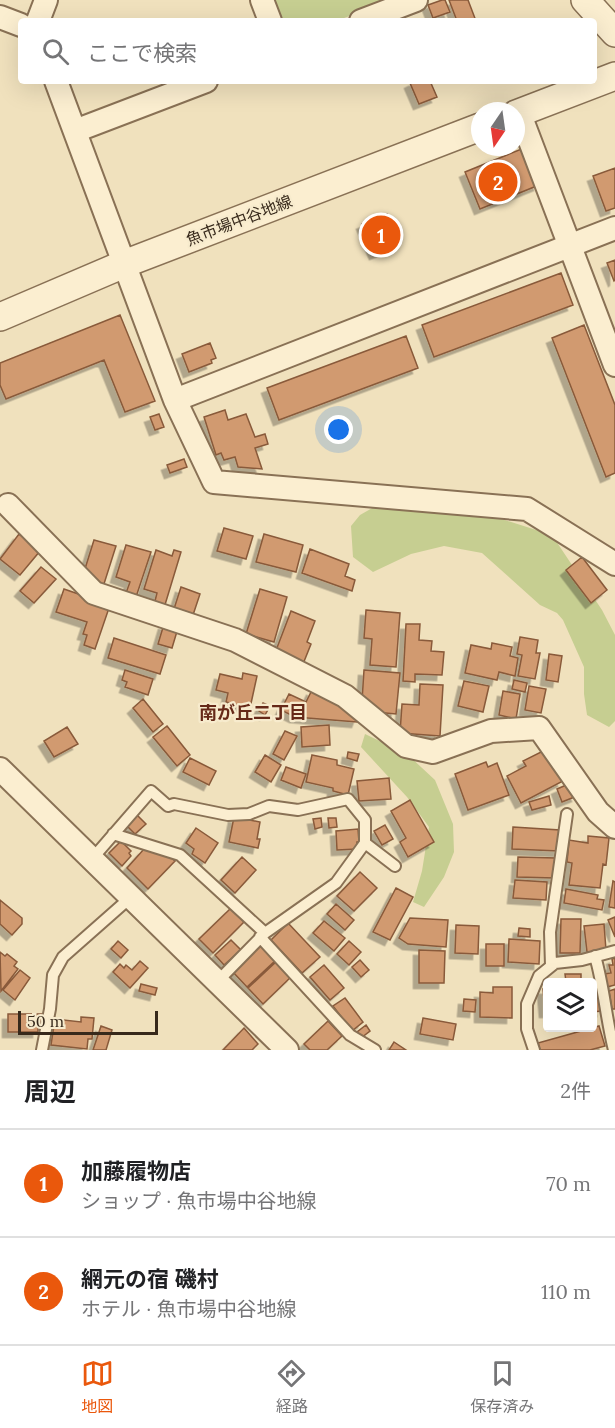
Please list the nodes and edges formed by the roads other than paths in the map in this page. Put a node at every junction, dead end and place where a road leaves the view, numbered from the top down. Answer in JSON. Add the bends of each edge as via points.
{"nodes":[{"id":1,"x":46,"y":0,"type":"edge"},
{"id":2,"x":262,"y":0,"type":"edge"},
{"id":3,"x":416,"y":0,"type":"edge"},
{"id":4,"x":585,"y":0,"type":"edge"},
{"id":5,"x":0,"y":17,"type":"edge"},
{"id":6,"x":39,"y":18,"type":"edge"},
{"id":7,"x":269,"y":18,"type":"edge"},
{"id":8,"x":369,"y":18,"type":"edge"},
{"id":9,"x":18,"y":24,"type":"edge"},
{"id":10,"x":615,"y":33,"type":"edge"},
{"id":11,"x":615,"y":76,"type":"edge"},
{"id":12,"x":597,"y":83,"type":"edge"},
{"id":13,"x":57,"y":84,"type":"edge"},
{"id":14,"x":198,"y":84,"type":"edge"},
{"id":15,"x":594,"y":84,"type":"edge"},
{"id":16,"x":525,"y":110,"type":"edge"},
{"id":17,"x":471,"y":130,"type":"edge"},
{"id":18,"x":75,"y":131,"type":"junction"},
{"id":19,"x":525,"y":131,"type":"edge"},
{"id":20,"x":615,"y":228,"type":"edge"},
{"id":21,"x":569,"y":246,"type":"junction"},
{"id":22,"x":124,"y":264,"type":"junction"},
{"id":23,"x":0,"y":317,"type":"edge"},
{"id":24,"x":614,"y":356,"type":"edge"},
{"id":25,"x":175,"y":400,"type":"junction"},
{"id":26,"x":8,"y":505,"type":"dead end"},
{"id":27,"x":615,"y":564,"type":"edge"},
{"id":28,"x":0,"y":769,"type":"edge"},
{"id":29,"x":567,"y":814,"type":"dead end"},
{"id":30,"x":615,"y":827,"type":"edge"},
{"id":31,"x":113,"y":834,"type":"junction"},
{"id":32,"x":365,"y":843,"type":"junction"},
{"id":33,"x":92,"y":859,"type":"junction"},
{"id":34,"x":395,"y":866,"type":"dead end"},
{"id":35,"x":131,"y":897,"type":"junction"},
{"id":36,"x":263,"y":935,"type":"junction"},
{"id":37,"x":615,"y":951,"type":"edge"},
{"id":38,"x":595,"y":957,"type":"junction"},
{"id":39,"x":551,"y":966,"type":"junction"},
{"id":40,"x":217,"y":982,"type":"junction"},
{"id":41,"x":42,"y":1050,"type":"edge"},
{"id":42,"x":287,"y":1050,"type":"edge"},
{"id":43,"x":375,"y":1050,"type":"edge"},
{"id":44,"x":534,"y":1050,"type":"edge"},
{"id":45,"x":614,"y":1050,"type":"edge"}],
"edges":[{"from":1,"to":6,"type":"street"},
{"from":2,"to":7,"type":"street"},
{"from":3,"to":8,"type":"street"},
{"from":4,"to":10,"type":"street"},
{"from":5,"to":9,"type":"street"},
{"from":11,"to":12,"type":"street"},
{"from":13,"to":18,"type":"street"},
{"from":14,"to":18,"type":"street"},
{"from":15,"to":16,"type":"street"},
{"from":17,"to":22,"type":"street","name":"魚市場中谷地線"},
{"from":18,"to":22,"type":"street"},
{"from":19,"to":21,"type":"street"},
{"from":20,"to":21,"type":"street"},
{"from":21,"to":24,"type":"street"},
{"from":21,"to":25,"type":"street"},
{"from":22,"to":23,"type":"street","name":"魚市場中谷地線"},
{"from":22,"to":25,"type":"street"},
{"from":25,"to":27,"type":"street","via":[[214,482],[527,509]]},
{"from":26,"to":30,"type":"street","via":[[94,593],[235,639],[345,696],[406,746],[433,752],[490,731],[539,728],[598,812]]},
{"from":28,"to":33,"type":"street"},
{"from":29,"to":39,"type":"lane","via":[[550,933]]},
{"from":31,"to":32,"type":"lane","via":[[151,791],[168,806],[228,815],[249,814],[269,806],[298,810],[348,799],[365,820]]},
{"from":31,"to":33,"type":"lane"},
{"from":31,"to":36,"type":"lane","via":[[180,855]]},
{"from":32,"to":34,"type":"lane"},
{"from":32,"to":36,"type":"lane","via":[[336,883]]},
{"from":33,"to":35,"type":"street"},
{"from":35,"to":40,"type":"street"},
{"from":35,"to":41,"type":"lane","via":[[63,957],[53,975]]},
{"from":36,"to":40,"type":"lane"},
{"from":36,"to":43,"type":"lane","via":[[350,1035]]},
{"from":37,"to":38,"type":"lane"},
{"from":38,"to":39,"type":"lane"},
{"from":38,"to":45,"type":"lane"},
{"from":39,"to":44,"type":"lane","via":[[539,976],[527,1004],[527,1029]]},
{"from":40,"to":42,"type":"street"}]}
